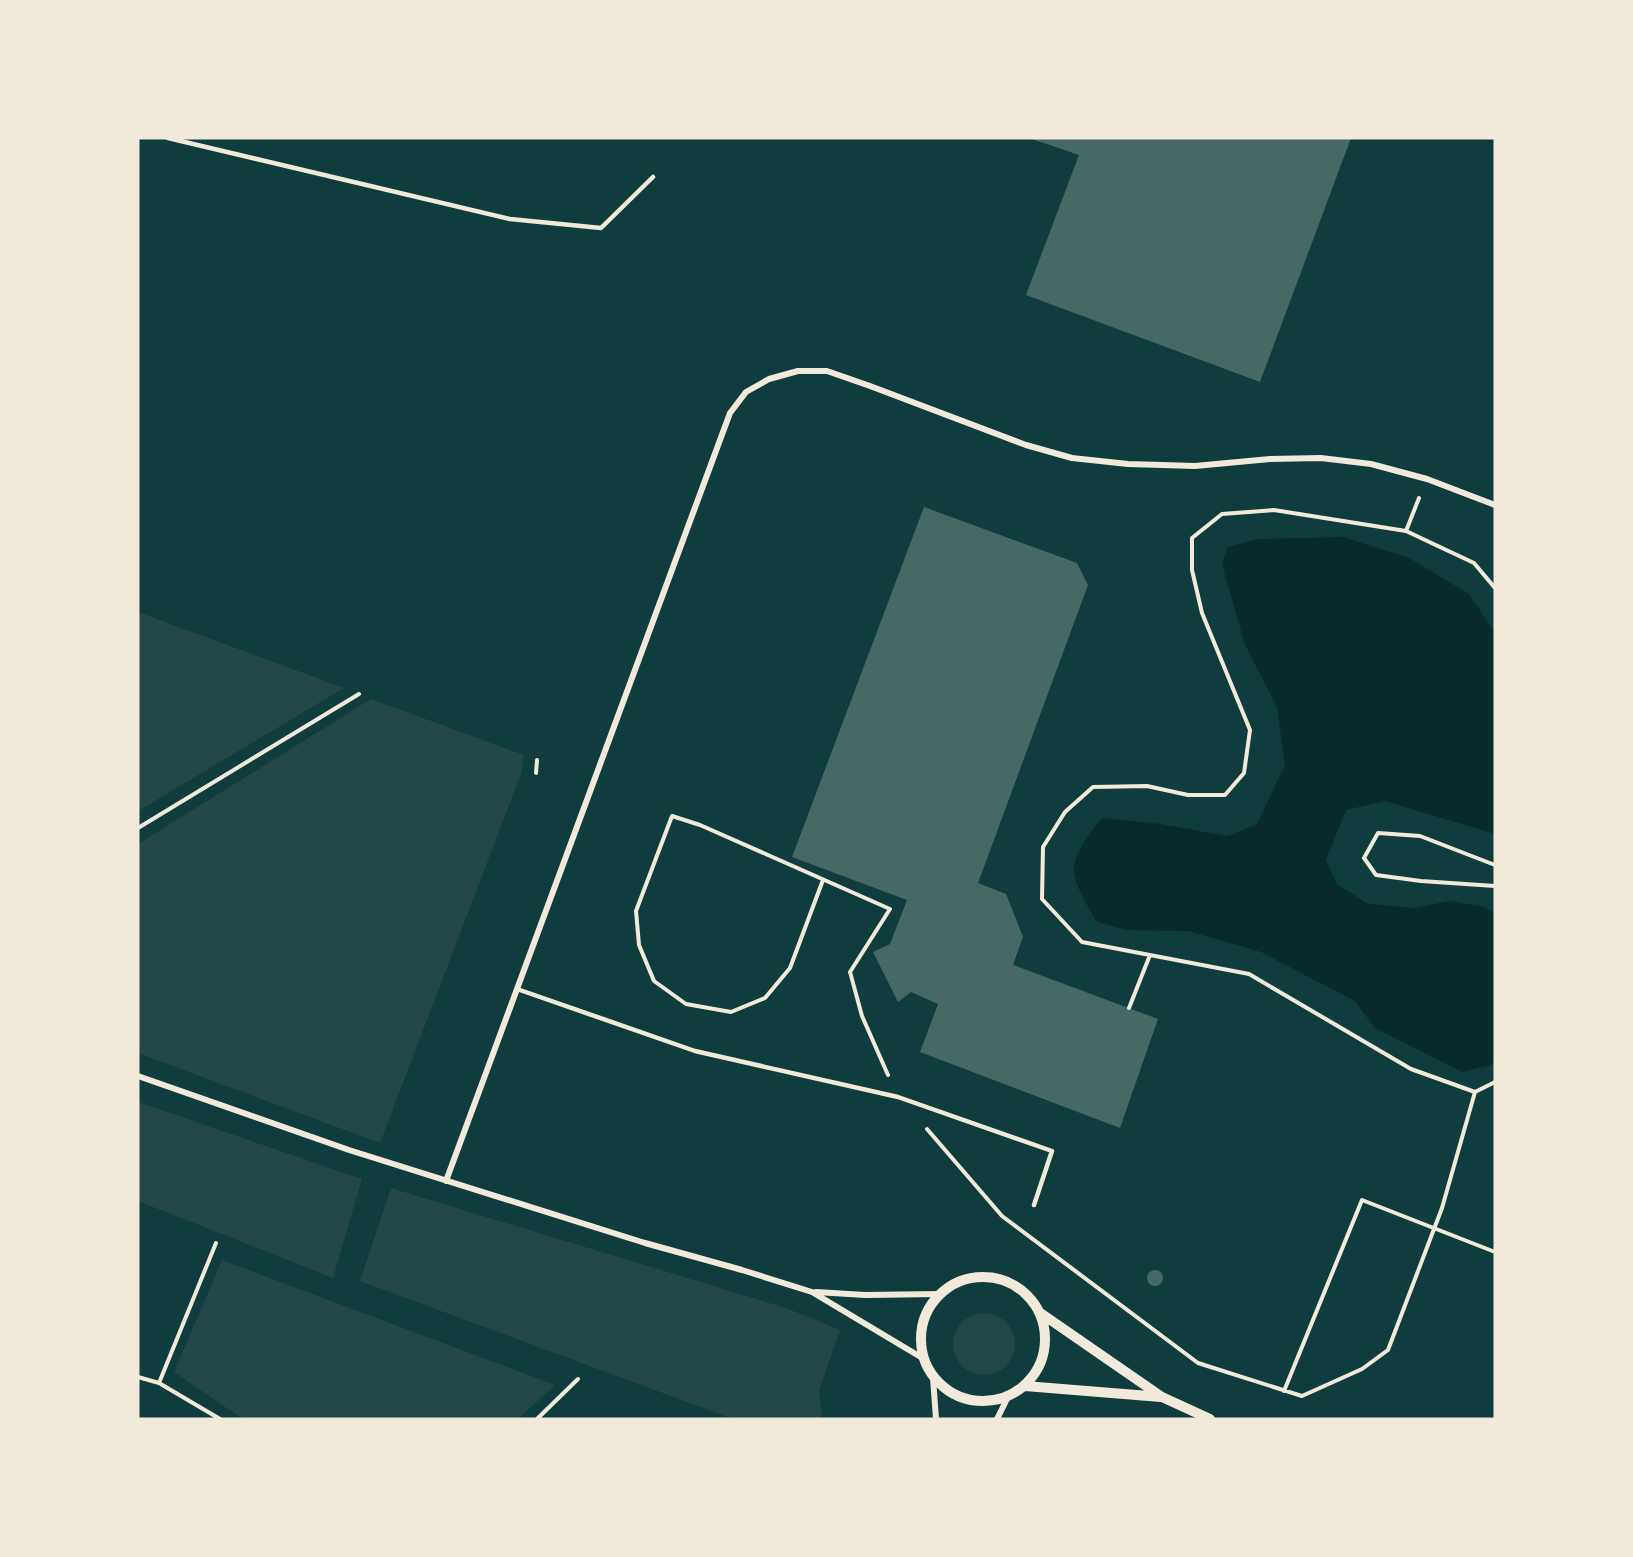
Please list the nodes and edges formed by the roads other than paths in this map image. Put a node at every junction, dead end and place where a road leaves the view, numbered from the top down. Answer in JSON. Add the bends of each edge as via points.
{"nodes":[{"id":1,"x":168,"y":138,"type":"edge"},
{"id":2,"x":653,"y":177,"type":"dead end"},
{"id":3,"x":1495,"y":505,"type":"edge"},
{"id":4,"x":517,"y":989,"type":"junction"},
{"id":5,"x":138,"y":1076,"type":"edge"},
{"id":6,"x":446,"y":1181,"type":"junction"},
{"id":7,"x":1034,"y":1206,"type":"dead end"},
{"id":8,"x":812,"y":1292,"type":"junction"},
{"id":9,"x":941,"y":1294,"type":"junction"},
{"id":10,"x":1039,"y":1312,"type":"junction"},
{"id":11,"x":924,"y":1359,"type":"junction"},
{"id":12,"x":933,"y":1377,"type":"junction"},
{"id":13,"x":1025,"y":1386,"type":"junction"},
{"id":14,"x":1008,"y":1397,"type":"junction"},
{"id":15,"x":1161,"y":1397,"type":"junction"},
{"id":16,"x":936,"y":1419,"type":"edge"},
{"id":17,"x":996,"y":1419,"type":"edge"},
{"id":18,"x":1210,"y":1419,"type":"edge"}],
"edges":[{"from":1,"to":2,"type":"lane","via":[[510,219],[601,228]]},
{"from":3,"to":4,"type":"street","via":[[1371,464],[1321,458],[1195,466],[1072,458],[1026,446],[827,371],[798,371],[769,380],[746,392],[730,413]]},
{"from":4,"to":6,"type":"street"},
{"from":4,"to":7,"type":"lane","via":[[695,1051],[898,1097],[1052,1151]]},
{"from":5,"to":6,"type":"street"},
{"from":6,"to":8,"type":"street"},
{"from":8,"to":9,"type":"street"},
{"from":8,"to":11,"type":"street"},
{"from":9,"to":10,"type":"street","via":[[969,1278],[990,1277],[1010,1283],[1027,1295]]},
{"from":9,"to":11,"type":"street","via":[[924,1318]]},
{"from":10,"to":13,"type":"street","via":[[1046,1348],[1038,1370]]},
{"from":10,"to":15,"type":"street"},
{"from":11,"to":12,"type":"street"},
{"from":12,"to":14,"type":"street","via":[[948,1392],[968,1400],[988,1402]]},
{"from":12,"to":16,"type":"street"},
{"from":13,"to":14,"type":"street"},
{"from":13,"to":15,"type":"street"},
{"from":14,"to":17,"type":"street"},
{"from":15,"to":18,"type":"street"}]}
